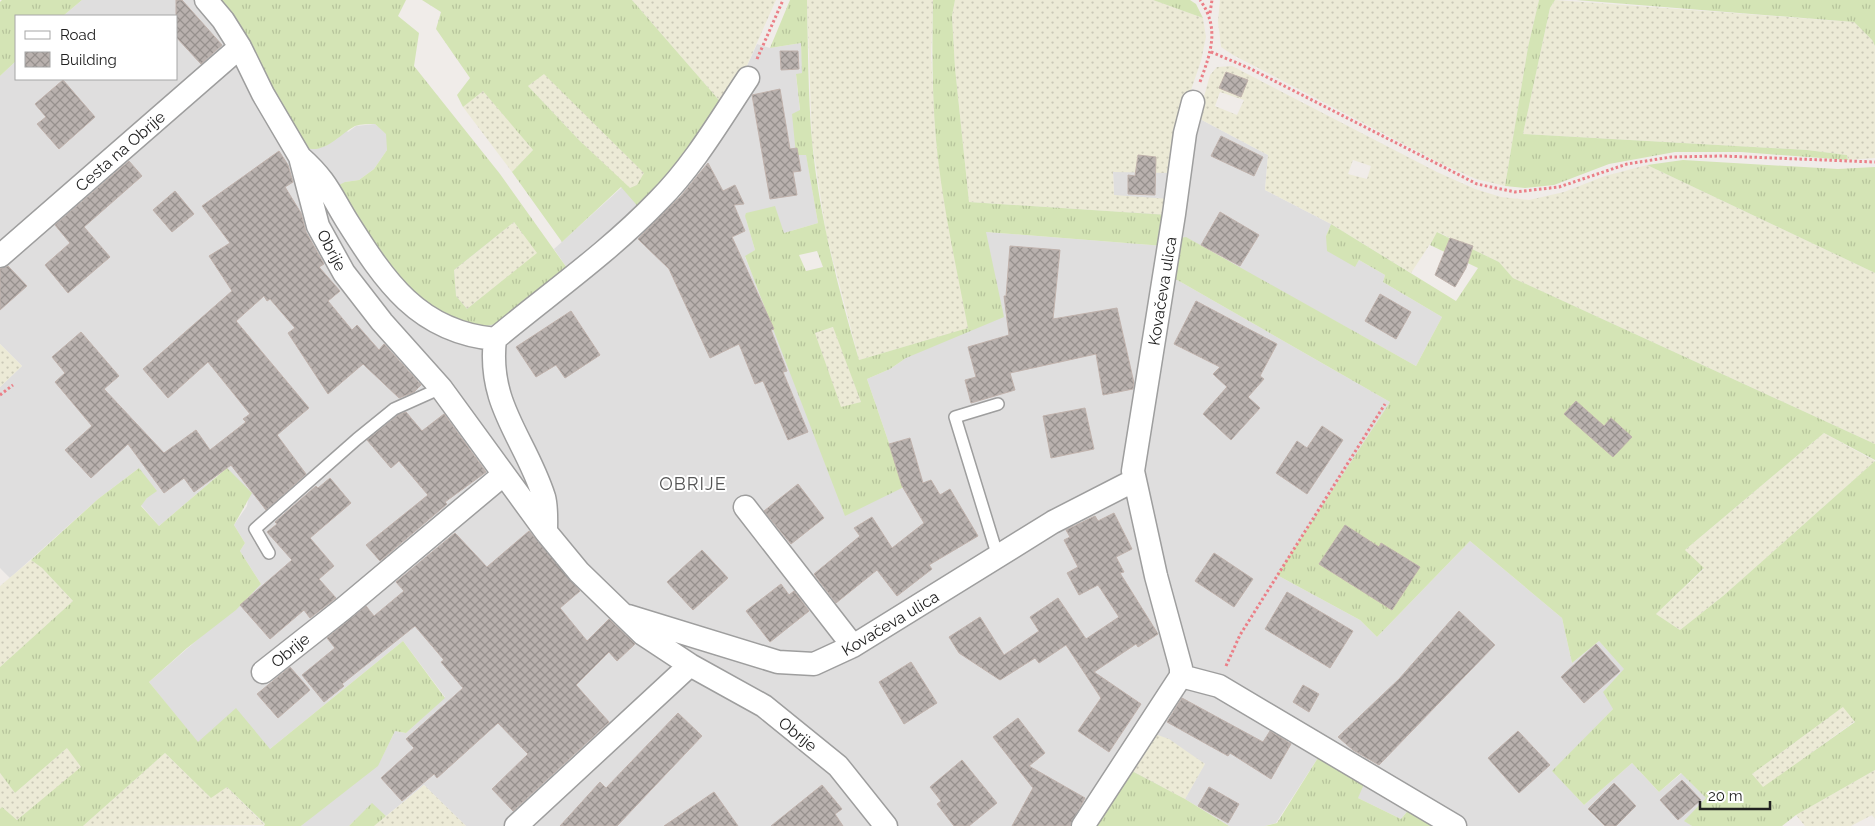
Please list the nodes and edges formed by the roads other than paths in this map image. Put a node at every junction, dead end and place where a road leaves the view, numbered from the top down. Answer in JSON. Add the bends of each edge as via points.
{"nodes":[{"id":1,"x":206,"y":0,"type":"edge"},
{"id":2,"x":240,"y":47,"type":"junction"},
{"id":3,"x":748,"y":78,"type":"road end"},
{"id":4,"x":1193,"y":102,"type":"road end"},
{"id":5,"x":300,"y":157,"type":"junction"},
{"id":6,"x":0,"y":256,"type":"edge"},
{"id":7,"x":494,"y":339,"type":"junction"},
{"id":8,"x":441,"y":388,"type":"junction"},
{"id":9,"x":998,"y":404,"type":"dead end"},
{"id":10,"x":503,"y":475,"type":"junction"},
{"id":11,"x":1135,"y":480,"type":"junction"},
{"id":12,"x":745,"y":507,"type":"dead end"},
{"id":13,"x":546,"y":532,"type":"junction"},
{"id":14,"x":269,"y":553,"type":"dead end"},
{"id":15,"x":998,"y":558,"type":"junction"},
{"id":16,"x":625,"y":615,"type":"junction"},
{"id":17,"x":853,"y":646,"type":"junction"},
{"id":18,"x":690,"y":666,"type":"junction"},
{"id":19,"x":263,"y":672,"type":"dead end"},
{"id":20,"x":1181,"y":676,"type":"junction"},
{"id":21,"x":516,"y":826,"type":"edge"},
{"id":22,"x":886,"y":826,"type":"edge"},
{"id":23,"x":1083,"y":826,"type":"edge"},
{"id":24,"x":1455,"y":826,"type":"edge"}],
"edges":[{"from":1,"to":2,"type":"street","name":"Obrije"},
{"from":2,"to":5,"type":"street","name":"Obrije"},
{"from":2,"to":6,"type":"street","name":"Cesta na Obrije"},
{"from":3,"to":7,"type":"street","via":[[701,149],[659,201]]},
{"from":4,"to":11,"type":"street","name":"Kovačeva ulica","via":[[1185,133],[1133,471]]},
{"from":5,"to":7,"type":"street","via":[[329,187],[347,220],[393,287],[410,305],[434,322],[453,330]]},
{"from":5,"to":8,"type":"street","name":"Obrije","via":[[318,226],[344,273],[382,322]]},
{"from":7,"to":13,"type":"street","via":[[492,361],[499,398],[545,499]]},
{"from":8,"to":10,"type":"street","name":"Obrije"},
{"from":8,"to":14,"type":"lane","via":[[394,409],[255,529]]},
{"from":9,"to":15,"type":"lane","via":[[955,417]]},
{"from":10,"to":13,"type":"street","name":"Obrije"},
{"from":10,"to":19,"type":"street","name":"Obrije"},
{"from":11,"to":15,"type":"street","name":"Kovačeva ulica","via":[[1061,518]]},
{"from":11,"to":20,"type":"street","name":"Kovačeva ulica","via":[[1156,576],[1182,668]]},
{"from":12,"to":17,"type":"street"},
{"from":13,"to":16,"type":"street","name":"Obrije","via":[[580,572]]},
{"from":15,"to":17,"type":"street","name":"Kovačeva ulica"},
{"from":16,"to":17,"type":"street","name":"Kovačeva ulica","via":[[778,662],[814,664]]},
{"from":16,"to":18,"type":"street","name":"Obrije","via":[[643,634]]},
{"from":18,"to":21,"type":"street"},
{"from":18,"to":22,"type":"street","name":"Obrije","via":[[769,710],[838,766]]},
{"from":20,"to":23,"type":"street"},
{"from":20,"to":24,"type":"street","via":[[1219,686]]}]}
